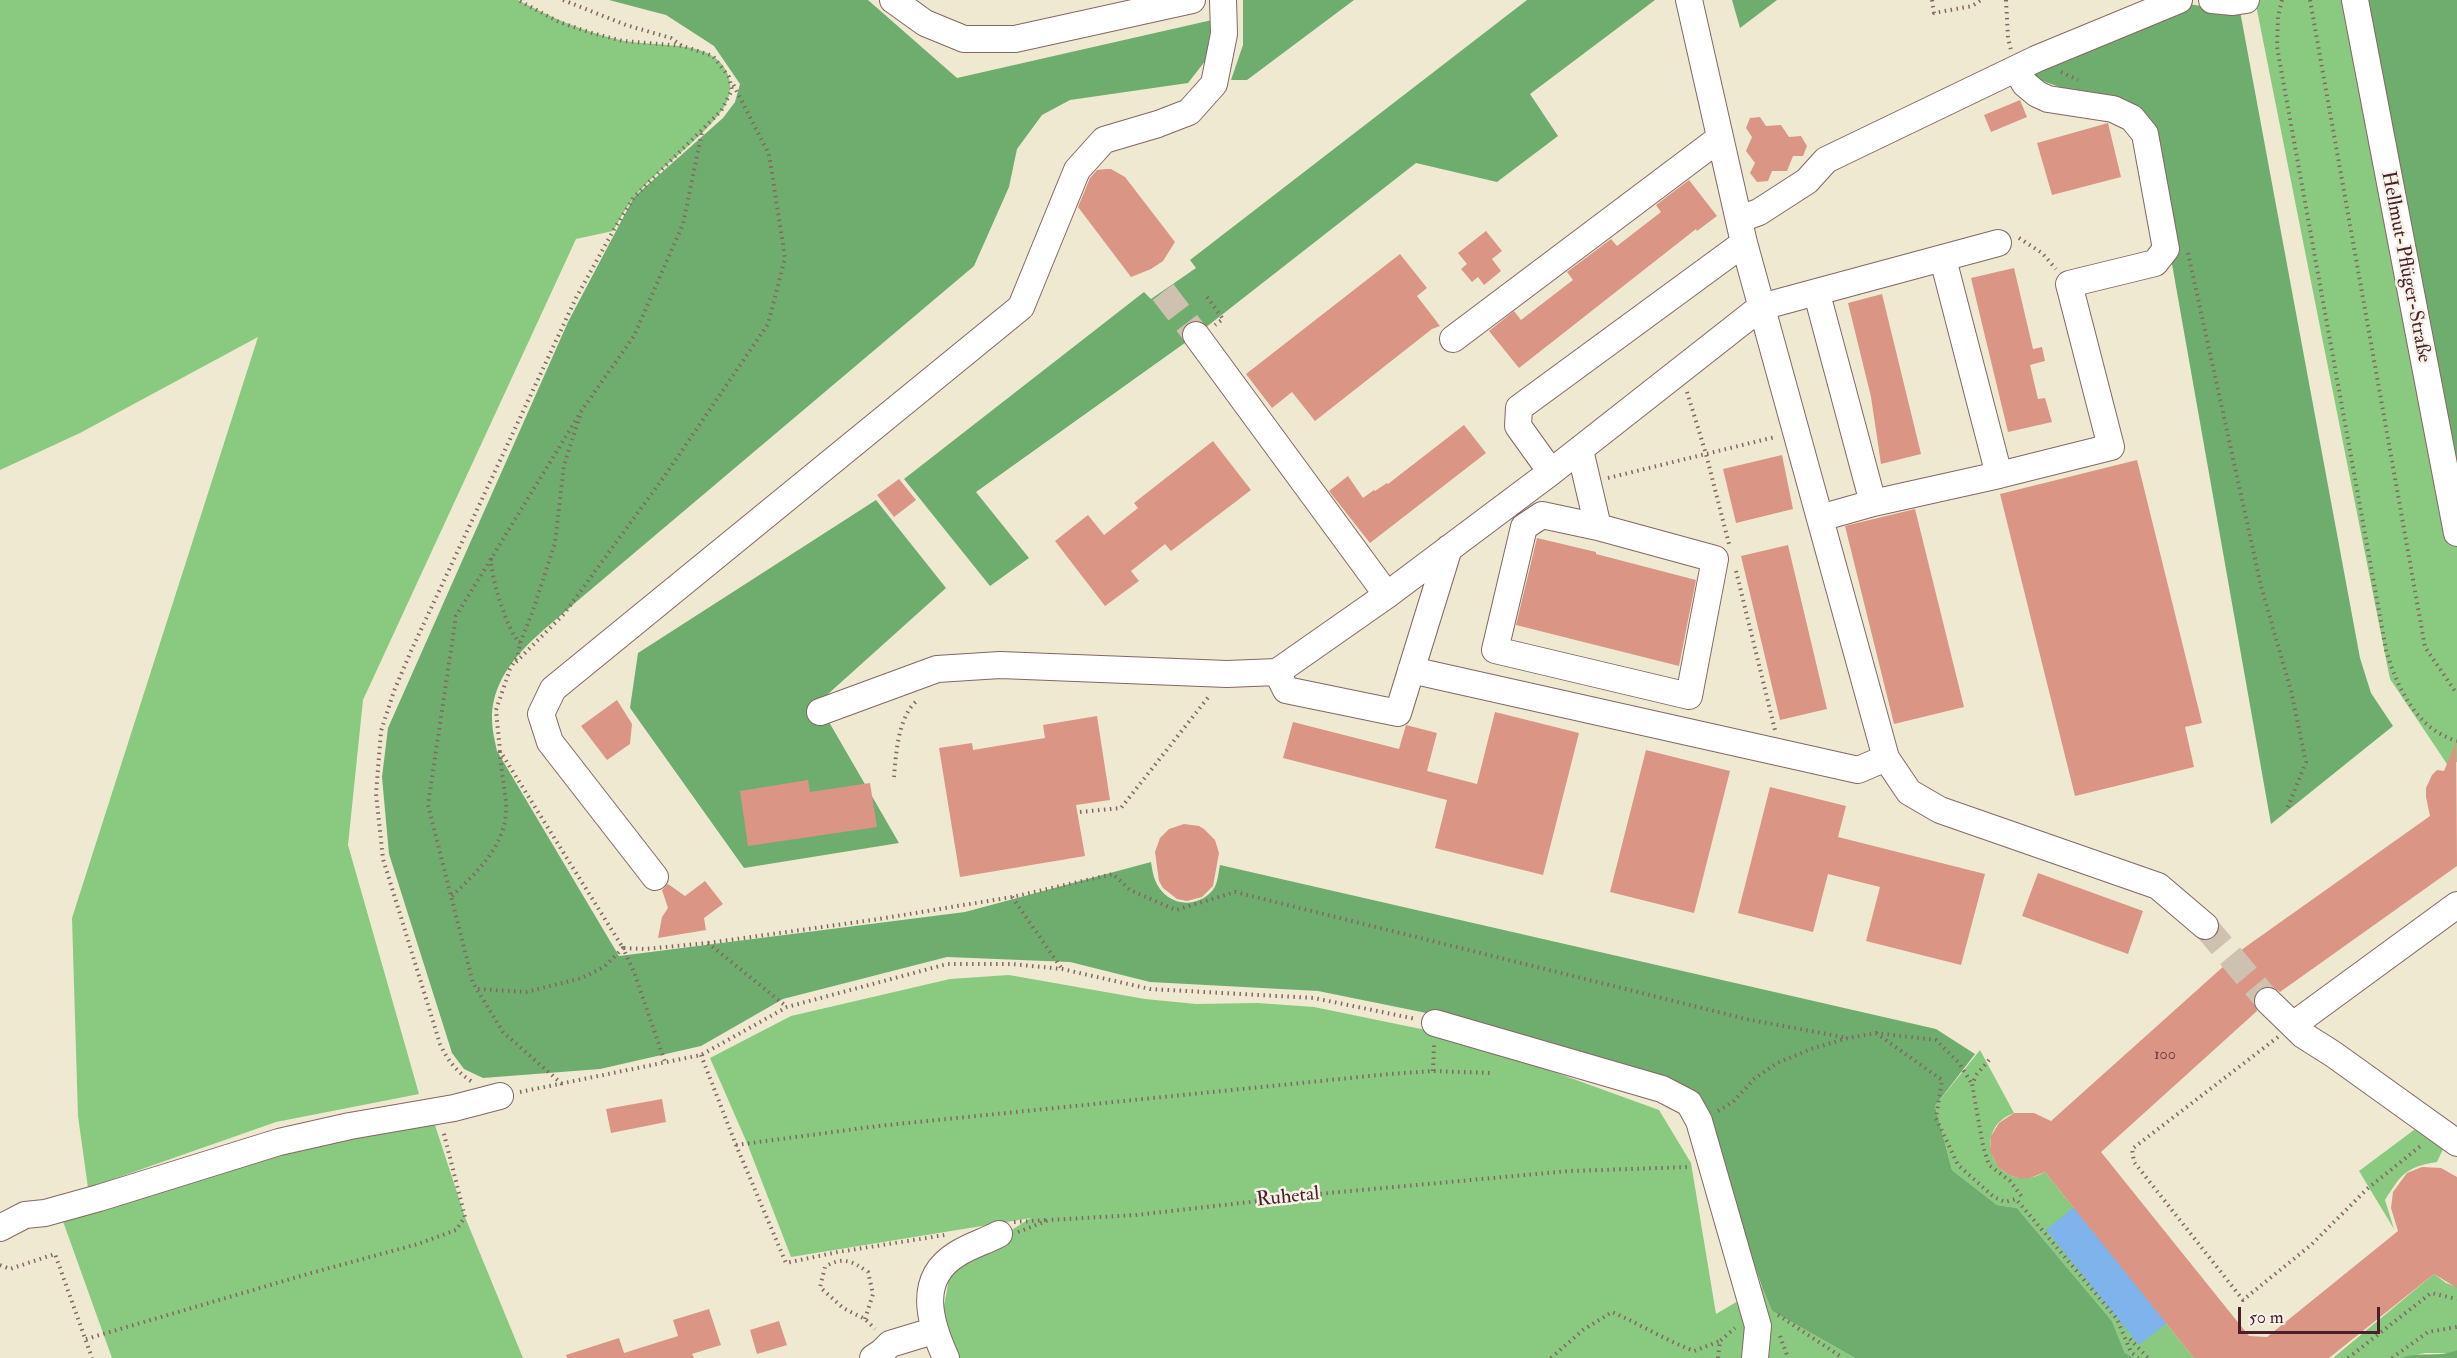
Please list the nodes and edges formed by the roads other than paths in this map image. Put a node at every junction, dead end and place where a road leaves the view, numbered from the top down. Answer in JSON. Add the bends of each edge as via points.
{"nodes":[{"id":1,"x":893,"y":0,"type":"edge"},
{"id":2,"x":1192,"y":0,"type":"edge"},
{"id":3,"x":1223,"y":0,"type":"edge"},
{"id":4,"x":1689,"y":0,"type":"edge"},
{"id":5,"x":2179,"y":0,"type":"edge"},
{"id":6,"x":2212,"y":0,"type":"edge"},
{"id":7,"x":2246,"y":0,"type":"edge"},
{"id":8,"x":2355,"y":0,"type":"edge"},
{"id":9,"x":2026,"y":64,"type":"junction"},
{"id":10,"x":1720,"y":138,"type":"junction"},
{"id":11,"x":1742,"y":231,"type":"junction"},
{"id":12,"x":1998,"y":243,"type":"road end"},
{"id":13,"x":1943,"y":259,"type":"junction"},
{"id":14,"x":1816,"y":294,"type":"junction"},
{"id":15,"x":1761,"y":307,"type":"junction"},
{"id":16,"x":1196,"y":335,"type":"tunnel mouth"},
{"id":17,"x":1453,"y":339,"type":"dead end"},
{"id":18,"x":1580,"y":450,"type":"junction"},
{"id":19,"x":1551,"y":472,"type":"junction"},
{"id":20,"x":1999,"y":475,"type":"junction"},
{"id":21,"x":1873,"y":503,"type":"junction"},
{"id":22,"x":1820,"y":518,"type":"junction"},
{"id":23,"x":1598,"y":527,"type":"junction"},
{"id":24,"x":2457,"y":533,"type":"edge"},
{"id":25,"x":1449,"y":548,"type":"junction"},
{"id":26,"x":1387,"y":595,"type":"junction"},
{"id":27,"x":1411,"y":670,"type":"junction"},
{"id":28,"x":1277,"y":672,"type":"junction"},
{"id":29,"x":820,"y":712,"type":"dead end"},
{"id":30,"x":1886,"y":758,"type":"junction"},
{"id":31,"x":655,"y":877,"type":"dead end"},
{"id":32,"x":2452,"y":918,"type":"edge"},
{"id":33,"x":2205,"y":926,"type":"tunnel mouth"},
{"id":34,"x":2268,"y":1001,"type":"tunnel mouth"},
{"id":35,"x":1435,"y":1023,"type":"road end"},
{"id":36,"x":2293,"y":1025,"type":"junction"},
{"id":37,"x":500,"y":1096,"type":"road end"},
{"id":38,"x":2451,"y":1136,"type":"edge"},
{"id":39,"x":0,"y":1228,"type":"edge"},
{"id":40,"x":1002,"y":1229,"type":"road end"},
{"id":41,"x":933,"y":1331,"type":"junction"},
{"id":42,"x":881,"y":1351,"type":"edge"},
{"id":43,"x":946,"y":1358,"type":"edge"},
{"id":44,"x":1755,"y":1358,"type":"edge"}],
"edges":[{"from":1,"to":2,"type":"lane","via":[[925,23],[964,39],[1015,39]]},
{"from":3,"to":31,"type":"lane","via":[[1224,34],[1214,84],[1189,112],[1104,140],[1077,170],[1021,308],[553,689],[541,714],[550,742]]},
{"from":4,"to":10,"type":"lane"},
{"from":5,"to":9,"type":"lane"},
{"from":6,"to":7,"type":"lane"},
{"from":8,"to":24,"type":"lane","name":"Hellmut-Pflüger-Straße"},
{"from":9,"to":11,"type":"lane","via":[[1826,160],[1807,182],[1759,212]]},
{"from":9,"to":20,"type":"lane","via":[[2025,84],[2037,94],[2113,110],[2132,118],[2145,134],[2166,249],[2155,263],[2069,284],[2111,447]]},
{"from":10,"to":11,"type":"lane"},
{"from":10,"to":17,"type":"lane"},
{"from":11,"to":15,"type":"lane"},
{"from":11,"to":19,"type":"lane","via":[[1519,408],[1518,426]]},
{"from":12,"to":13,"type":"lane"},
{"from":13,"to":14,"type":"lane"},
{"from":13,"to":20,"type":"lane"},
{"from":14,"to":15,"type":"lane"},
{"from":14,"to":21,"type":"lane"},
{"from":15,"to":18,"type":"lane"},
{"from":15,"to":22,"type":"lane"},
{"from":16,"to":26,"type":"lane"},
{"from":18,"to":19,"type":"lane"},
{"from":18,"to":23,"type":"lane"},
{"from":19,"to":25,"type":"lane"},
{"from":20,"to":21,"type":"lane"},
{"from":21,"to":22,"type":"lane"},
{"from":22,"to":30,"type":"lane"},
{"from":23,"to":23,"type":"lane","via":[[1715,560],[1689,696],[1495,650],[1524,527],[1542,515]]},
{"from":25,"to":26,"type":"lane"},
{"from":25,"to":27,"type":"lane"},
{"from":26,"to":28,"type":"lane"},
{"from":27,"to":28,"type":"lane","via":[[1398,713],[1286,690]]},
{"from":27,"to":30,"type":"lane","via":[[1858,770]]},
{"from":28,"to":29,"type":"lane","via":[[1227,674],[1000,665],[938,669]]},
{"from":30,"to":33,"type":"lane","via":[[1909,792],[1940,810],[2158,886]]},
{"from":32,"to":36,"type":"lane"},
{"from":34,"to":36,"type":"lane"},
{"from":35,"to":44,"type":"lane","via":[[1662,1089],[1689,1103],[1699,1121],[1763,1312]]},
{"from":36,"to":38,"type":"lane"},
{"from":37,"to":39,"type":"lane","via":[[279,1142],[88,1201],[25,1215]]},
{"from":40,"to":41,"type":"lane","via":[[942,1266],[930,1294]]},
{"from":41,"to":42,"type":"lane"},
{"from":41,"to":43,"type":"lane"}]}
